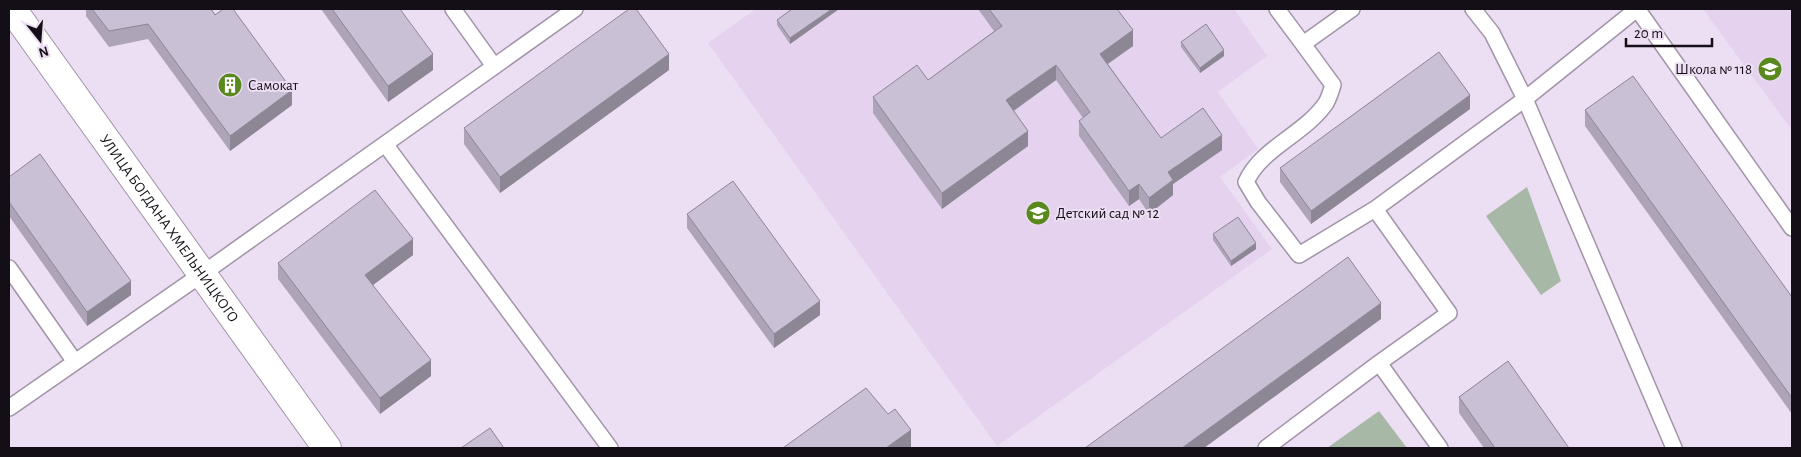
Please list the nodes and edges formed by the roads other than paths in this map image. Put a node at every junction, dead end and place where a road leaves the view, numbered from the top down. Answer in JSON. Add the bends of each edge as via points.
{"nodes":[{"id":1,"x":12,"y":9,"type":"edge"},
{"id":2,"x":453,"y":9,"type":"edge"},
{"id":3,"x":575,"y":9,"type":"edge"},
{"id":4,"x":1277,"y":9,"type":"edge"},
{"id":5,"x":1352,"y":9,"type":"edge"},
{"id":6,"x":1473,"y":9,"type":"edge"},
{"id":7,"x":1637,"y":9,"type":"edge"},
{"id":8,"x":1303,"y":44,"type":"junction"},
{"id":9,"x":494,"y":66,"type":"junction"},
{"id":10,"x":1526,"y":99,"type":"junction"},
{"id":11,"x":385,"y":144,"type":"junction"},
{"id":12,"x":1375,"y":209,"type":"junction"},
{"id":13,"x":1792,"y":228,"type":"edge"},
{"id":14,"x":9,"y":268,"type":"edge"},
{"id":15,"x":202,"y":274,"type":"junction"},
{"id":16,"x":75,"y":362,"type":"junction"},
{"id":17,"x":1379,"y":363,"type":"junction"},
{"id":18,"x":9,"y":408,"type":"edge"},
{"id":19,"x":327,"y":448,"type":"edge"},
{"id":20,"x":610,"y":448,"type":"edge"},
{"id":21,"x":1266,"y":448,"type":"edge"},
{"id":22,"x":1440,"y":448,"type":"edge"},
{"id":23,"x":1674,"y":448,"type":"edge"}],
"edges":[{"from":1,"to":15,"type":"main road","name":"УЛИЦА БОГДАНА ХМЕЛЬНИЦКОГО"},
{"from":2,"to":9,"type":"lane"},
{"from":3,"to":9,"type":"lane"},
{"from":4,"to":8,"type":"lane"},
{"from":5,"to":8,"type":"lane"},
{"from":6,"to":10,"type":"lane","via":[[1492,33]]},
{"from":7,"to":10,"type":"lane"},
{"from":7,"to":13,"type":"lane"},
{"from":8,"to":12,"type":"lane","via":[[1333,85],[1326,103],[1252,170],[1246,182],[1299,255]]},
{"from":9,"to":11,"type":"lane"},
{"from":10,"to":12,"type":"lane"},
{"from":10,"to":23,"type":"lane"},
{"from":11,"to":15,"type":"lane"},
{"from":11,"to":20,"type":"lane"},
{"from":12,"to":17,"type":"lane","via":[[1449,312]]},
{"from":14,"to":16,"type":"lane"},
{"from":15,"to":16,"type":"lane"},
{"from":15,"to":19,"type":"main road","name":"УЛИЦА БОГДАНА ХМЕЛЬНИЦКОГО"},
{"from":16,"to":18,"type":"lane"},
{"from":17,"to":21,"type":"lane"},
{"from":17,"to":22,"type":"lane"}]}
